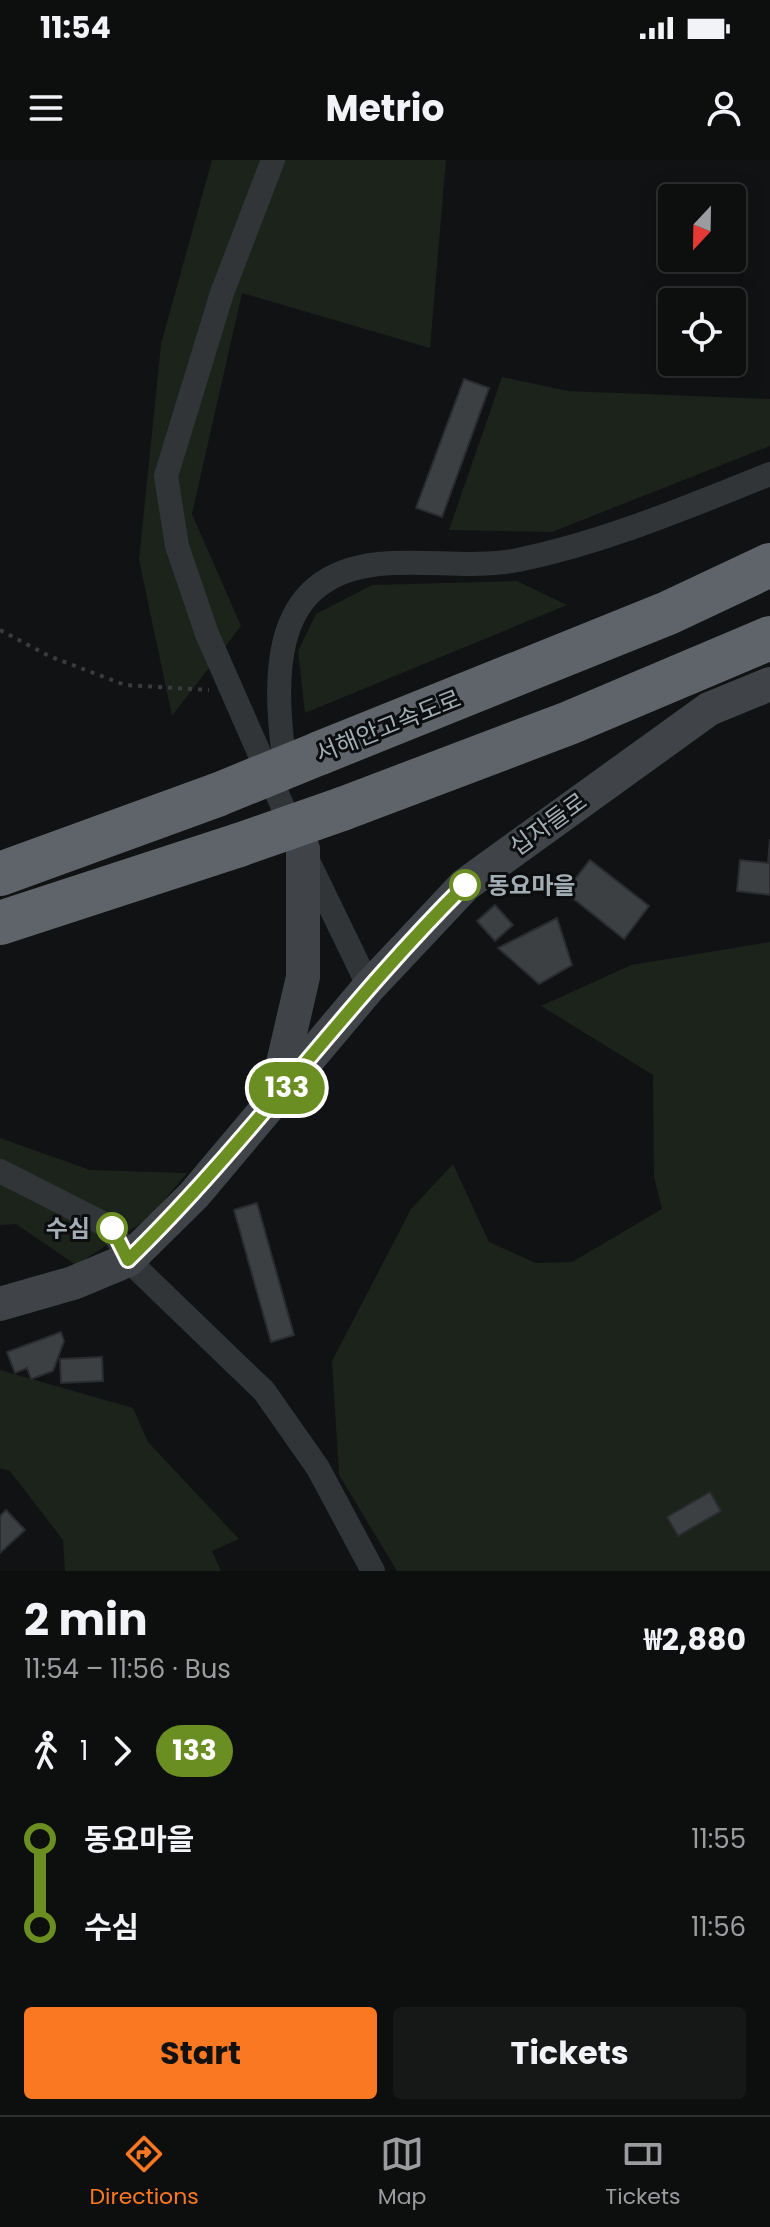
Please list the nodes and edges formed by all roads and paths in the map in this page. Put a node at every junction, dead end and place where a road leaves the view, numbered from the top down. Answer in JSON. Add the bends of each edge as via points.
{"nodes":[{"id":1,"x":273,"y":160,"type":"edge"},
{"id":2,"x":770,"y":474,"type":"edge"},
{"id":3,"x":770,"y":565,"type":"edge"},
{"id":4,"x":0,"y":630,"type":"edge"},
{"id":5,"x":770,"y":638,"type":"edge"},
{"id":6,"x":770,"y":684,"type":"edge"},
{"id":7,"x":232,"y":691,"type":"junction"},
{"id":8,"x":298,"y":840,"type":"junction"},
{"id":9,"x":0,"y":874,"type":"edge"},
{"id":10,"x":0,"y":923,"type":"edge"},
{"id":11,"x":369,"y":987,"type":"junction"},
{"id":12,"x":274,"y":1104,"type":"junction"},
{"id":13,"x":0,"y":1171,"type":"edge"},
{"id":14,"x":128,"y":1260,"type":"junction"},
{"id":15,"x":0,"y":1304,"type":"edge"},
{"id":16,"x":373,"y":1571,"type":"edge"}],
"edges":[{"from":1,"to":7,"type":"street","via":[[222,293],[166,476],[177,546]]},
{"from":2,"to":8,"type":"street","via":[[603,540],[514,561],[377,564],[328,577],[293,614],[280,647],[277,704]]},
{"from":3,"to":9,"type":"highway","name":"서해안고속도로","bridge":true,"via":[[668,613],[217,795]]},
{"from":4,"to":7,"type":"path","via":[[49,656],[125,685]]},
{"from":5,"to":10,"type":"highway","bridge":true,"via":[[569,723],[342,809]]},
{"from":6,"to":11,"type":"main road","name":"십자들로","via":[[709,709],[465,885]]},
{"from":7,"to":8,"type":"street"},
{"from":8,"to":11,"type":"street"},
{"from":8,"to":12,"type":"main road","via":[[303,977]]},
{"from":11,"to":12,"type":"main road","name":"십자들로"},
{"from":12,"to":14,"type":"main road","name":"십자들로"},
{"from":13,"to":14,"type":"street","via":[[112,1228]]},
{"from":14,"to":15,"type":"main road","name":"십자들로"},
{"from":14,"to":16,"type":"street","via":[[264,1391],[318,1468]]}]}
